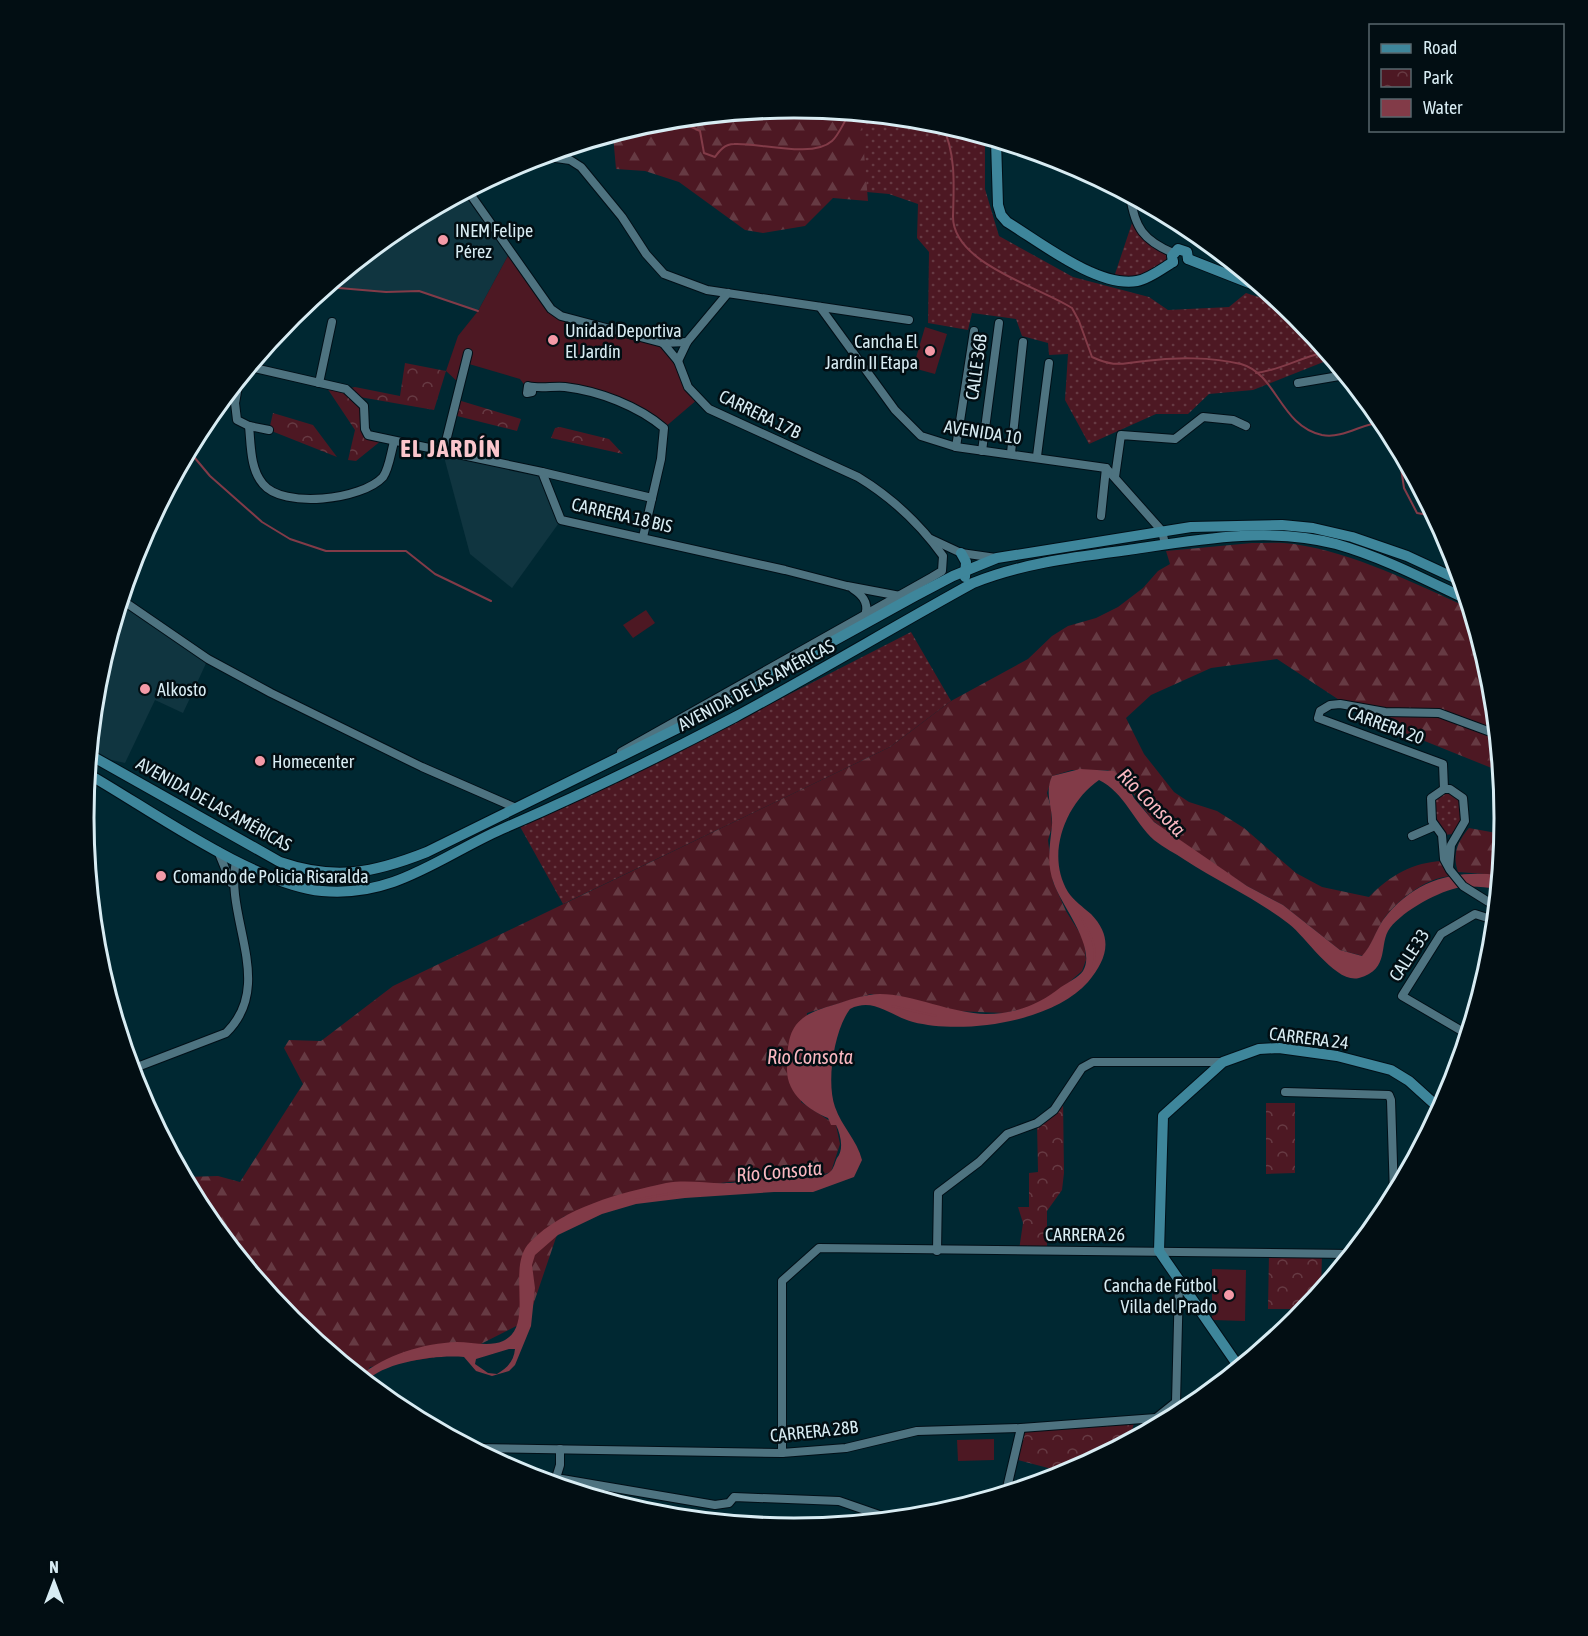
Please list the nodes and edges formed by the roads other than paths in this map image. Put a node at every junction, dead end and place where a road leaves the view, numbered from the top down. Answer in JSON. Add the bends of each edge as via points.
{"nodes":[{"id":1,"x":996,"y":149,"type":"edge"},
{"id":2,"x":562,"y":159,"type":"edge"},
{"id":3,"x":473,"y":197,"type":"edge"},
{"id":4,"x":1131,"y":205,"type":"edge"},
{"id":5,"x":1173,"y":257,"type":"junction"},
{"id":6,"x":1240,"y":279,"type":"edge"},
{"id":7,"x":707,"y":290,"type":"junction"},
{"id":8,"x":728,"y":293,"type":"junction"},
{"id":9,"x":819,"y":308,"type":"junction"},
{"id":10,"x":711,"y":310,"type":"junction"},
{"id":11,"x":909,"y":320,"type":"dead end"},
{"id":12,"x":332,"y":322,"type":"dead end"},
{"id":13,"x":999,"y":323,"type":"dead end"},
{"id":14,"x":974,"y":331,"type":"dead end"},
{"id":15,"x":687,"y":342,"type":"junction"},
{"id":16,"x":1023,"y":342,"type":"dead end"},
{"id":17,"x":663,"y":343,"type":"junction"},
{"id":18,"x":468,"y":353,"type":"dead end"},
{"id":19,"x":678,"y":361,"type":"junction"},
{"id":20,"x":1048,"y":363,"type":"dead end"},
{"id":21,"x":258,"y":369,"type":"edge"},
{"id":22,"x":1336,"y":377,"type":"edge"},
{"id":23,"x":319,"y":383,"type":"junction"},
{"id":24,"x":1298,"y":383,"type":"dead end"},
{"id":25,"x":532,"y":387,"type":"dead end"},
{"id":26,"x":237,"y":394,"type":"edge"},
{"id":27,"x":249,"y":426,"type":"junction"},
{"id":28,"x":1246,"y":426,"type":"dead end"},
{"id":29,"x":269,"y":430,"type":"dead end"},
{"id":30,"x":394,"y":442,"type":"junction"},
{"id":31,"x":956,"y":447,"type":"junction"},
{"id":32,"x":982,"y":451,"type":"junction"},
{"id":33,"x":443,"y":453,"type":"junction"},
{"id":34,"x":1011,"y":453,"type":"junction"},
{"id":35,"x":1037,"y":456,"type":"junction"},
{"id":36,"x":1106,"y":468,"type":"junction"},
{"id":37,"x":542,"y":471,"type":"junction"},
{"id":38,"x":1115,"y":477,"type":"junction"},
{"id":39,"x":652,"y":498,"type":"junction"},
{"id":40,"x":1101,"y":516,"type":"dead end"},
{"id":41,"x":1162,"y":531,"type":"junction"},
{"id":42,"x":643,"y":537,"type":"junction"},
{"id":43,"x":930,"y":539,"type":"junction"},
{"id":44,"x":1166,"y":544,"type":"junction"},
{"id":45,"x":962,"y":553,"type":"junction"},
{"id":46,"x":997,"y":558,"type":"junction"},
{"id":47,"x":967,"y":571,"type":"junction"},
{"id":48,"x":1450,"y":576,"type":"edge"},
{"id":49,"x":847,"y":586,"type":"junction"},
{"id":50,"x":1456,"y":594,"type":"edge"},
{"id":51,"x":899,"y":596,"type":"junction"},
{"id":52,"x":915,"y":596,"type":"junction"},
{"id":53,"x":128,"y":604,"type":"edge"},
{"id":54,"x":924,"y":610,"type":"junction"},
{"id":55,"x":866,"y":614,"type":"junction"},
{"id":56,"x":860,"y":627,"type":"junction"},
{"id":57,"x":786,"y":689,"type":"junction"},
{"id":58,"x":1488,"y":731,"type":"edge"},
{"id":59,"x":97,"y":759,"type":"edge"},
{"id":60,"x":602,"y":765,"type":"junction"},
{"id":61,"x":96,"y":779,"type":"edge"},
{"id":62,"x":1444,"y":789,"type":"junction"},
{"id":63,"x":516,"y":808,"type":"junction"},
{"id":64,"x":1435,"y":826,"type":"junction"},
{"id":65,"x":500,"y":830,"type":"junction"},
{"id":66,"x":1455,"y":834,"type":"junction"},
{"id":67,"x":1442,"y":835,"type":"junction"},
{"id":68,"x":1412,"y":836,"type":"dead end"},
{"id":69,"x":218,"y":850,"type":"junction"},
{"id":70,"x":236,"y":861,"type":"junction"},
{"id":71,"x":1449,"y":868,"type":"junction"},
{"id":72,"x":233,"y":889,"type":"junction"},
{"id":73,"x":1489,"y":902,"type":"edge"},
{"id":74,"x":1486,"y":918,"type":"edge"},
{"id":75,"x":1460,"y":1030,"type":"edge"},
{"id":76,"x":1223,"y":1062,"type":"junction"},
{"id":77,"x":140,"y":1066,"type":"edge"},
{"id":78,"x":1284,"y":1092,"type":"dead end"},
{"id":79,"x":1432,"y":1102,"type":"edge"},
{"id":80,"x":1394,"y":1178,"type":"edge"},
{"id":81,"x":937,"y":1251,"type":"junction"},
{"id":82,"x":1159,"y":1251,"type":"junction"},
{"id":83,"x":1341,"y":1254,"type":"edge"},
{"id":84,"x":1179,"y":1283,"type":"junction"},
{"id":85,"x":1235,"y":1361,"type":"edge"},
{"id":86,"x":1176,"y":1402,"type":"joint"},
{"id":87,"x":1164,"y":1412,"type":"edge"},
{"id":88,"x":1153,"y":1418,"type":"edge"},
{"id":89,"x":1021,"y":1428,"type":"junction"},
{"id":90,"x":492,"y":1448,"type":"edge"},
{"id":91,"x":560,"y":1449,"type":"junction"},
{"id":92,"x":782,"y":1453,"type":"junction"},
{"id":93,"x":557,"y":1475,"type":"edge"},
{"id":94,"x":570,"y":1480,"type":"edge"},
{"id":95,"x":1008,"y":1484,"type":"edge"},
{"id":96,"x":875,"y":1513,"type":"edge"}],
"edges":[{"from":1,"to":5,"type":"main road","via":[[998,205],[1008,222],[1091,272],[1113,280],[1138,281]]},
{"from":2,"to":7,"type":"street","via":[[580,167],[664,274]]},
{"from":3,"to":17,"type":"street","via":[[551,309],[561,316]]},
{"from":4,"to":5,"type":"street","via":[[1139,230]]},
{"from":5,"to":6,"type":"main road","via":[[1178,249],[1184,250],[1188,259]]},
{"from":7,"to":8,"type":"street"},
{"from":7,"to":10,"type":"street"},
{"from":8,"to":9,"type":"street"},
{"from":8,"to":10,"type":"street"},
{"from":9,"to":11,"type":"street"},
{"from":9,"to":31,"type":"street","name":"AVENIDA 10","via":[[905,423],[921,436]]},
{"from":10,"to":15,"type":"street"},
{"from":12,"to":23,"type":"street"},
{"from":13,"to":32,"type":"street","name":"CALLE 36B"},
{"from":14,"to":31,"type":"street"},
{"from":15,"to":17,"type":"street"},
{"from":15,"to":19,"type":"street"},
{"from":16,"to":34,"type":"street"},
{"from":17,"to":19,"type":"street","name":"CARRERA 17B"},
{"from":18,"to":33,"type":"street"},
{"from":19,"to":43,"type":"street","name":"CARRERA 17B","via":[[688,387],[709,410],[858,477],[888,496]]},
{"from":20,"to":35,"type":"street"},
{"from":21,"to":23,"type":"street"},
{"from":22,"to":24,"type":"street"},
{"from":23,"to":30,"type":"street","via":[[346,389],[364,406],[364,429],[368,435]]},
{"from":25,"to":39,"type":"street","via":[[569,388],[596,395],[628,405],[664,428]]},
{"from":26,"to":27,"type":"street","via":[[237,420]]},
{"from":27,"to":29,"type":"street"},
{"from":27,"to":30,"type":"street","via":[[253,458],[263,485],[292,496],[342,497],[372,486],[385,475]]},
{"from":28,"to":38,"type":"street","via":[[1233,420],[1203,417],[1174,439],[1121,435]]},
{"from":30,"to":33,"type":"street"},
{"from":31,"to":32,"type":"street","name":"AVENIDA 10"},
{"from":32,"to":34,"type":"street","name":"AVENIDA 10"},
{"from":33,"to":37,"type":"street"},
{"from":34,"to":35,"type":"street","name":"AVENIDA 10"},
{"from":35,"to":36,"type":"street","name":"AVENIDA 10"},
{"from":36,"to":38,"type":"street"},
{"from":36,"to":40,"type":"street"},
{"from":37,"to":39,"type":"street"},
{"from":37,"to":42,"type":"street","name":"CARRERA 18 BIS","via":[[561,520]]},
{"from":38,"to":41,"type":"street"},
{"from":39,"to":42,"type":"street"},
{"from":41,"to":44,"type":"street"},
{"from":41,"to":46,"type":"main road","name":"AVENIDA DE LAS AMÉRICAS"},
{"from":41,"to":48,"type":"main road","name":"AVENIDA DE LAS AMÉRICAS","via":[[1225,525],[1313,528],[1407,556]]},
{"from":42,"to":49,"type":"street","name":"CARRERA 18 BIS"},
{"from":43,"to":45,"type":"street","name":"CARRERA 17B"},
{"from":43,"to":51,"type":"street","name":"CARRERA 17B","via":[[943,556],[942,571]]},
{"from":44,"to":50,"type":"main road","name":"AVENIDA DE LAS AMÉRICAS","via":[[1228,537],[1313,540],[1384,560]]},
{"from":44,"to":54,"type":"main road","name":"AVENIDA DE LAS AMÉRICAS","via":[[1002,571]]},
{"from":45,"to":46,"type":"street","name":"CARRERA 17B"},
{"from":45,"to":47,"type":"main road"},
{"from":46,"to":47,"type":"main road","name":"AVENIDA DE LAS AMÉRICAS"},
{"from":47,"to":52,"type":"main road","name":"AVENIDA DE LAS AMÉRICAS"},
{"from":47,"to":54,"type":"main road","via":[[959,585]]},
{"from":49,"to":51,"type":"street","name":"CARRERA 18 BIS"},
{"from":49,"to":55,"type":"street","via":[[863,597]]},
{"from":51,"to":52,"type":"street","name":"CARRERA 18 BIS"},
{"from":51,"to":55,"type":"street","name":"CARRERA 18 BIS"},
{"from":52,"to":56,"type":"main road","name":"AVENIDA DE LAS AMÉRICAS"},
{"from":53,"to":63,"type":"street","via":[[208,659],[270,693]]},
{"from":54,"to":57,"type":"main road","name":"AVENIDA DE LAS AMÉRICAS"},
{"from":55,"to":56,"type":"street"},
{"from":55,"to":60,"type":"street","name":"CARRERA 18 BIS","via":[[647,735]]},
{"from":56,"to":57,"type":"main road","via":[[835,647],[785,676],[782,682]]},
{"from":56,"to":60,"type":"main road","name":"AVENIDA DE LAS AMÉRICAS","via":[[727,704]]},
{"from":57,"to":65,"type":"main road","name":"AVENIDA DE LAS AMÉRICAS","via":[[664,753]]},
{"from":58,"to":62,"type":"street","name":"CARRERA 20","via":[[1439,713],[1340,704],[1324,707],[1318,718],[1443,764]]},
{"from":59,"to":63,"type":"main road","name":"AVENIDA DE LAS AMÉRICAS","via":[[280,862],[327,874],[355,874],[391,866]]},
{"from":60,"to":63,"type":"main road","name":"AVENIDA DE LAS AMÉRICAS"},
{"from":61,"to":69,"type":"main road","name":"AVENIDA DE LAS AMÉRICAS"},
{"from":62,"to":64,"type":"street","via":[[1431,798]]},
{"from":62,"to":66,"type":"street","via":[[1463,798],[1465,821]]},
{"from":63,"to":65,"type":"main road","via":[[519,815]]},
{"from":64,"to":67,"type":"street"},
{"from":64,"to":68,"type":"street"},
{"from":65,"to":70,"type":"main road","name":"AVENIDA DE LAS AMÉRICAS","via":[[395,883],[353,892],[297,886]]},
{"from":66,"to":67,"type":"street"},
{"from":66,"to":71,"type":"street"},
{"from":67,"to":71,"type":"street","via":[[1444,859]]},
{"from":69,"to":70,"type":"main road","name":"AVENIDA DE LAS AMÉRICAS"},
{"from":69,"to":72,"type":"street"},
{"from":70,"to":72,"type":"street"},
{"from":71,"to":73,"type":"street","via":[[1456,879]]},
{"from":72,"to":77,"type":"street","via":[[249,974],[244,1008],[226,1033]]},
{"from":74,"to":75,"type":"street","name":"CALLE 33","via":[[1475,914],[1440,934],[1402,996]]},
{"from":76,"to":79,"type":"main road","name":"CARRERA 24","via":[[1259,1049],[1337,1056],[1391,1070]]},
{"from":76,"to":81,"type":"street","via":[[1093,1062],[1082,1068],[1054,1110],[1037,1123],[1007,1134],[979,1162],[938,1193]]},
{"from":76,"to":82,"type":"main road","name":"CARRERA 24","via":[[1163,1116]]},
{"from":78,"to":80,"type":"street","via":[[1389,1095]]},
{"from":81,"to":82,"type":"street","name":"CARRERA 26"},
{"from":81,"to":92,"type":"street","name":"CARRERA 26","via":[[819,1248],[782,1281]]},
{"from":82,"to":83,"type":"street","name":"CARRERA 26"},
{"from":82,"to":84,"type":"main road"},
{"from":84,"to":85,"type":"main road"},
{"from":84,"to":86,"type":"street"},
{"from":86,"to":87,"type":"street"},
{"from":88,"to":89,"type":"street","name":"CARRERA 28B"},
{"from":89,"to":92,"type":"street","name":"CARRERA 28B","via":[[917,1431],[846,1448]]},
{"from":89,"to":95,"type":"street"},
{"from":90,"to":91,"type":"street","name":"CARRERA 28B"},
{"from":91,"to":92,"type":"street","name":"CARRERA 28B"},
{"from":91,"to":93,"type":"street"},
{"from":94,"to":96,"type":"street","via":[[715,1505],[729,1503],[734,1497],[839,1501]]}]}
